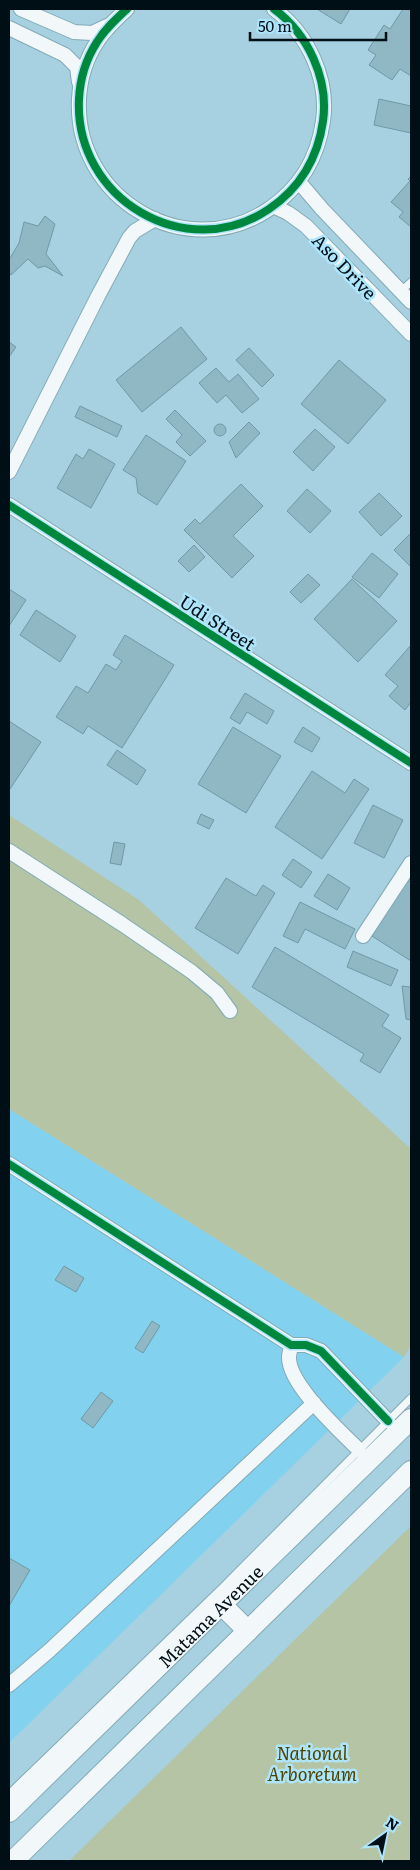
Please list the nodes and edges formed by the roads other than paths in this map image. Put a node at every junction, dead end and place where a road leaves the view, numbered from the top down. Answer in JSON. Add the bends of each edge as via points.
{"nodes":[{"id":1,"x":21,"y":9,"type":"edge"},
{"id":2,"x":127,"y":9,"type":"edge"},
{"id":3,"x":278,"y":10,"type":"edge"},
{"id":4,"x":110,"y":24,"type":"junction"},
{"id":5,"x":9,"y":28,"type":"edge"},
{"id":6,"x":80,"y":86,"type":"junction"},
{"id":7,"x":299,"y":182,"type":"junction"},
{"id":8,"x":273,"y":206,"type":"junction"},
{"id":9,"x":155,"y":220,"type":"junction"},
{"id":10,"x":408,"y":292,"type":"edge"},
{"id":11,"x":411,"y":334,"type":"edge"},
{"id":12,"x":9,"y":472,"type":"edge"},
{"id":13,"x":9,"y":505,"type":"edge"},
{"id":14,"x":411,"y":763,"type":"edge"},
{"id":15,"x":9,"y":851,"type":"edge"},
{"id":16,"x":411,"y":863,"type":"edge"},
{"id":17,"x":363,"y":936,"type":"dead end"},
{"id":18,"x":230,"y":1011,"type":"dead end"},
{"id":19,"x":9,"y":1164,"type":"edge"},
{"id":20,"x":291,"y":1345,"type":"junction"},
{"id":21,"x":411,"y":1398,"type":"edge"},
{"id":22,"x":314,"y":1403,"type":"junction"},
{"id":23,"x":411,"y":1419,"type":"edge"},
{"id":24,"x":388,"y":1422,"type":"junction"},
{"id":25,"x":359,"y":1450,"type":"junction"},
{"id":26,"x":411,"y":1471,"type":"edge"},
{"id":27,"x":222,"y":1605,"type":"junction"},
{"id":28,"x":248,"y":1631,"type":"junction"},
{"id":29,"x":9,"y":1685,"type":"edge"},
{"id":30,"x":9,"y":1794,"type":"edge"},
{"id":31,"x":9,"y":1812,"type":"edge"},
{"id":32,"x":13,"y":1861,"type":"edge"}],
"edges":[{"from":1,"to":4,"type":"street","via":[[74,32],[92,33]]},
{"from":2,"to":4,"type":"street"},
{"from":3,"to":7,"type":"street","via":[[304,41],[316,64],[323,88],[320,137]]},
{"from":4,"to":6,"type":"street","via":[[89,57]]},
{"from":5,"to":6,"type":"street","via":[[64,55],[77,67]]},
{"from":6,"to":9,"type":"street","via":[[78,112],[91,160],[121,199]]},
{"from":7,"to":8,"type":"street"},
{"from":7,"to":10,"type":"street","name":"Aso Drive"},
{"from":8,"to":9,"type":"street","via":[[238,224],[214,229],[189,229]]},
{"from":8,"to":11,"type":"street","name":"Aso Drive","via":[[306,226]]},
{"from":9,"to":12,"type":"street","via":[[135,231],[130,238]]},
{"from":13,"to":14,"type":"street","name":"Udi Street"},
{"from":15,"to":18,"type":"street","via":[[192,972],[217,993]]},
{"from":16,"to":17,"type":"street"},
{"from":19,"to":20,"type":"street"},
{"from":20,"to":22,"type":"street","via":[[289,1358],[294,1377]]},
{"from":20,"to":24,"type":"street","via":[[321,1350]]},
{"from":21,"to":24,"type":"lane"},
{"from":22,"to":25,"type":"street"},
{"from":22,"to":29,"type":"street"},
{"from":23,"to":27,"type":"main road","name":"Matama Avenue"},
{"from":24,"to":25,"type":"lane"},
{"from":25,"to":30,"type":"lane"},
{"from":26,"to":28,"type":"main road","name":"Matama Avenue"},
{"from":27,"to":28,"type":"main road"},
{"from":27,"to":31,"type":"main road","name":"Matama Avenue"},
{"from":28,"to":32,"type":"main road","name":"Matama Avenue"}]}
